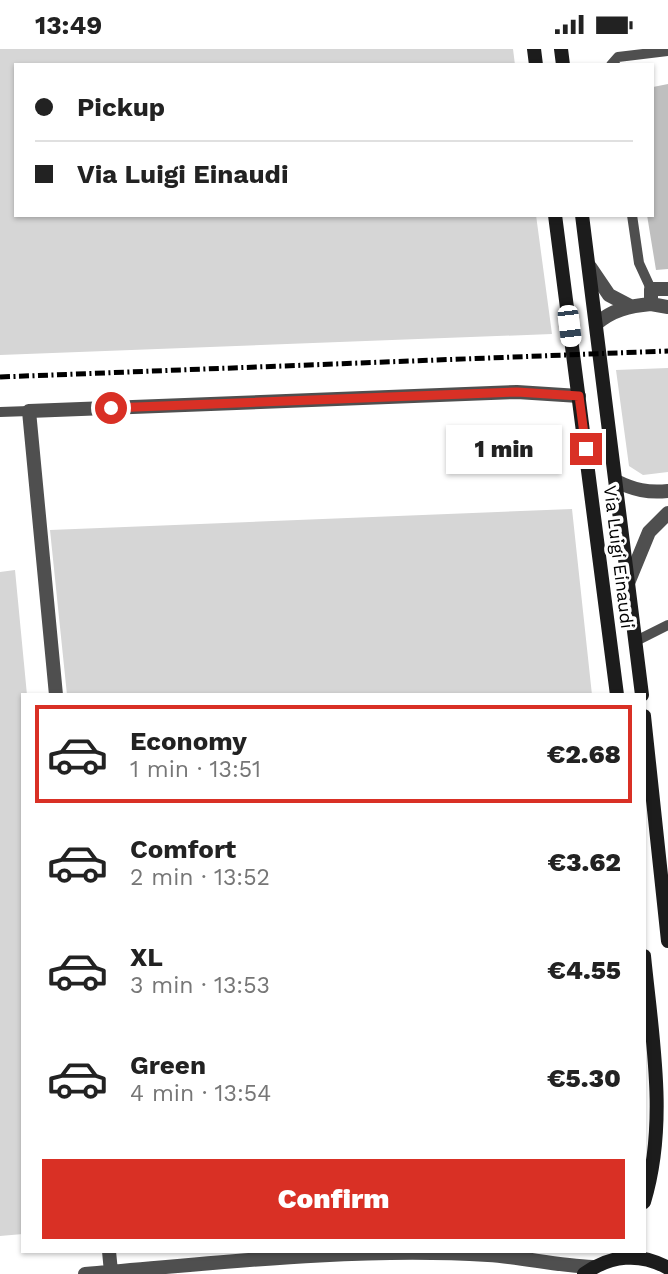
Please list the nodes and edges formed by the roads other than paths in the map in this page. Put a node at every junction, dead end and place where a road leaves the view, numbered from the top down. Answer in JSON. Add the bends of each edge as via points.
{"nodes":[{"id":1,"x":668,"y":51,"type":"edge"},
{"id":2,"x":613,"y":63,"type":"edge"},
{"id":3,"x":555,"y":217,"type":"edge"},
{"id":4,"x":582,"y":217,"type":"edge"},
{"id":5,"x":632,"y":217,"type":"edge"},
{"id":6,"x":588,"y":263,"type":"junction"},
{"id":7,"x":652,"y":289,"type":"junction"},
{"id":8,"x":668,"y":289,"type":"edge"},
{"id":9,"x":651,"y":305,"type":"junction"},
{"id":10,"x":630,"y":306,"type":"junction"},
{"id":11,"x":668,"y":307,"type":"edge"},
{"id":12,"x":596,"y":324,"type":"junction"},
{"id":13,"x":579,"y":396,"type":"junction"},
{"id":14,"x":29,"y":411,"type":"junction"},
{"id":15,"x":0,"y":412,"type":"edge"},
{"id":16,"x":615,"y":481,"type":"junction"},
{"id":17,"x":668,"y":491,"type":"edge"},
{"id":18,"x":668,"y":513,"type":"edge"},
{"id":19,"x":628,"y":583,"type":"junction"},
{"id":20,"x":668,"y":625,"type":"edge"},
{"id":21,"x":636,"y":641,"type":"junction"},
{"id":22,"x":56,"y":693,"type":"edge"},
{"id":23,"x":617,"y":693,"type":"edge"},
{"id":24,"x":642,"y":693,"type":"edge"},
{"id":25,"x":646,"y":731,"type":"edge"},
{"id":26,"x":664,"y":864,"type":"edge"},
{"id":27,"x":668,"y":941,"type":"edge"},
{"id":28,"x":646,"y":983,"type":"edge"},
{"id":29,"x":646,"y":1196,"type":"edge"},
{"id":30,"x":109,"y":1253,"type":"edge"},
{"id":31,"x":614,"y":1255,"type":"edge"},
{"id":32,"x":525,"y":1261,"type":"junction"},
{"id":33,"x":668,"y":1268,"type":"edge"},
{"id":34,"x":588,"y":1271,"type":"edge"},
{"id":35,"x":111,"y":1272,"type":"junction"},
{"id":36,"x":85,"y":1274,"type":"edge"},
{"id":37,"x":543,"y":1274,"type":"edge"}],
"edges":[{"from":1,"to":2,"type":"lane","via":[[618,57]]},
{"from":3,"to":13,"type":"main road","name":"Via Luigi Einaudi"},
{"from":4,"to":6,"type":"main road","name":"Via Luigi Einaudi"},
{"from":5,"to":7,"type":"lane","via":[[639,263]]},
{"from":6,"to":10,"type":"street","name":"Via Luigi Einaudi","via":[[609,295]]},
{"from":6,"to":12,"type":"main road","name":"Via Luigi Einaudi"},
{"from":7,"to":8,"type":"street"},
{"from":7,"to":9,"type":"street"},
{"from":9,"to":10,"type":"street"},
{"from":9,"to":11,"type":"street"},
{"from":10,"to":12,"type":"street"},
{"from":12,"to":16,"type":"main road","name":"Via Luigi Einaudi"},
{"from":13,"to":14,"type":"street","via":[[517,392]]},
{"from":13,"to":23,"type":"main road","name":"Via Luigi Einaudi"},
{"from":14,"to":15,"type":"lane"},
{"from":14,"to":22,"type":"street"},
{"from":16,"to":17,"type":"street","via":[[652,493]]},
{"from":16,"to":19,"type":"main road","name":"Via Luigi Einaudi"},
{"from":18,"to":19,"type":"street","via":[[649,533]]},
{"from":19,"to":21,"type":"main road","name":"Via Luigi Einaudi"},
{"from":20,"to":21,"type":"lane"},
{"from":21,"to":24,"type":"main road","name":"Via Luigi Einaudi"},
{"from":25,"to":26,"type":"main road"},
{"from":26,"to":27,"type":"main road"},
{"from":28,"to":29,"type":"main road","via":[[657,1138]]},
{"from":30,"to":35,"type":"street"},
{"from":31,"to":33,"type":"main road"},
{"from":31,"to":34,"type":"main road"},
{"from":32,"to":34,"type":"street"},
{"from":32,"to":35,"type":"street","via":[[489,1255],[249,1259]]},
{"from":32,"to":37,"type":"street"},
{"from":35,"to":36,"type":"street"}]}
